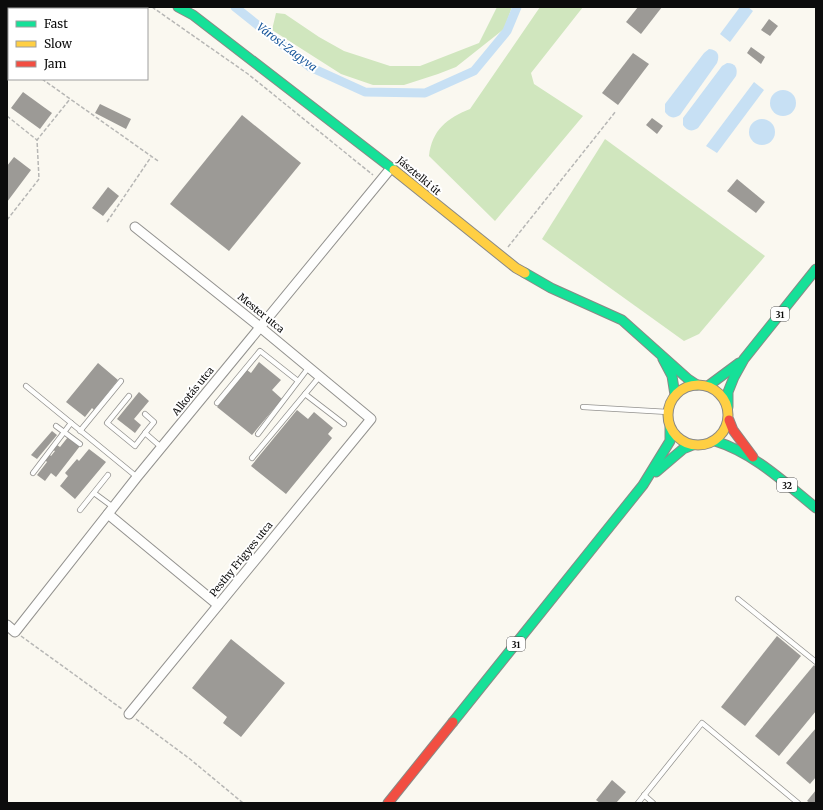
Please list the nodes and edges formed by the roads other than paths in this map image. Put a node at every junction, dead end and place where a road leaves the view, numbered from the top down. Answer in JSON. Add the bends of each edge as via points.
{"nodes":[{"id":1,"x":178,"y":7,"type":"edge"},
{"id":2,"x":391,"y":168,"type":"junction"},
{"id":3,"x":135,"y":227,"type":"dead end"},
{"id":4,"x":816,"y":269,"type":"edge"},
{"id":5,"x":260,"y":327,"type":"junction"},
{"id":6,"x":654,"y":348,"type":"junction"},
{"id":7,"x":744,"y":359,"type":"junction"},
{"id":8,"x":309,"y":367,"type":"junction"},
{"id":9,"x":320,"y":376,"type":"junction"},
{"id":10,"x":121,"y":381,"type":"dead end"},
{"id":11,"x":298,"y":381,"type":"junction"},
{"id":12,"x":697,"y":385,"type":"junction"},
{"id":13,"x":26,"y":386,"type":"dead end"},
{"id":14,"x":708,"y":386,"type":"junction"},
{"id":15,"x":305,"y":394,"type":"junction"},
{"id":16,"x":675,"y":395,"type":"junction"},
{"id":17,"x":129,"y":396,"type":"dead end"},
{"id":18,"x":217,"y":403,"type":"dead end"},
{"id":19,"x":583,"y":407,"type":"dead end"},
{"id":20,"x":729,"y":410,"type":"junction"},
{"id":21,"x":668,"y":412,"type":"junction"},
{"id":22,"x":146,"y":414,"type":"dead end"},
{"id":23,"x":371,"y":418,"type":"joint"},
{"id":24,"x":729,"y":420,"type":"junction"},
{"id":25,"x":71,"y":423,"type":"junction"},
{"id":26,"x":344,"y":424,"type":"dead end"},
{"id":27,"x":56,"y":426,"type":"dead end"},
{"id":28,"x":670,"y":428,"type":"junction"},
{"id":29,"x":80,"y":431,"type":"junction"},
{"id":30,"x":65,"y":432,"type":"junction"},
{"id":31,"x":145,"y":433,"type":"junction"},
{"id":32,"x":258,"y":434,"type":"dead end"},
{"id":33,"x":715,"y":441,"type":"junction"},
{"id":34,"x":80,"y":444,"type":"dead end"},
{"id":35,"x":693,"y":446,"type":"junction"},
{"id":36,"x":162,"y":447,"type":"junction"},
{"id":37,"x":252,"y":458,"type":"dead end"},
{"id":38,"x":757,"y":462,"type":"junction"},
{"id":39,"x":33,"y":473,"type":"dead end"},
{"id":40,"x":108,"y":475,"type":"dead end"},
{"id":41,"x":137,"y":477,"type":"junction"},
{"id":42,"x":643,"y":485,"type":"junction"},
{"id":43,"x":94,"y":493,"type":"junction"},
{"id":44,"x":816,"y":508,"type":"edge"},
{"id":45,"x":80,"y":510,"type":"dead end"},
{"id":46,"x":111,"y":510,"type":"junction"},
{"id":47,"x":738,"y":599,"type":"dead end"},
{"id":48,"x":218,"y":605,"type":"junction"},
{"id":49,"x":7,"y":625,"type":"edge"},
{"id":50,"x":816,"y":662,"type":"edge"},
{"id":51,"x":129,"y":714,"type":"dead end"},
{"id":52,"x":644,"y":795,"type":"junction"},
{"id":53,"x":388,"y":803,"type":"edge"},
{"id":54,"x":638,"y":803,"type":"edge"},
{"id":55,"x":653,"y":803,"type":"edge"},
{"id":56,"x":798,"y":803,"type":"edge"}],
"edges":[{"from":1,"to":2,"type":"main road","name":"Jásztelki út","via":[[193,15]]},
{"from":2,"to":5,"type":"street","name":"Alkotás utca"},
{"from":2,"to":6,"type":"main road","name":"Jásztelki út","via":[[516,268],[551,288],[622,320]]},
{"from":3,"to":5,"type":"street","name":"Mester utca"},
{"from":4,"to":7,"type":"main road","number":"31"},
{"from":5,"to":8,"type":"street","name":"Mester utca"},
{"from":5,"to":36,"type":"street","name":"Alkotás utca"},
{"from":6,"to":12,"type":"main road","name":"Jásztelki út"},
{"from":6,"to":16,"type":"main road","name":"Jásztelki út","via":[[667,366],[675,387]]},
{"from":7,"to":14,"type":"main road","number":"31"},
{"from":7,"to":20,"type":"main road","number":"31","via":[[728,392]]},
{"from":8,"to":9,"type":"street","name":"Mester utca"},
{"from":8,"to":11,"type":"lane"},
{"from":9,"to":15,"type":"lane"},
{"from":9,"to":23,"type":"street","name":"Mester utca"},
{"from":10,"to":29,"type":"lane"},
{"from":11,"to":18,"type":"lane","via":[[260,351]]},
{"from":11,"to":32,"type":"lane"},
{"from":12,"to":14,"type":"main road"},
{"from":12,"to":16,"type":"main road","via":[[689,386]]},
{"from":13,"to":25,"type":"lane"},
{"from":14,"to":20,"type":"main road","via":[[722,395]]},
{"from":15,"to":26,"type":"lane"},
{"from":15,"to":37,"type":"lane"},
{"from":16,"to":21,"type":"main road","number":"31"},
{"from":17,"to":31,"type":"lane","via":[[107,423],[135,446]]},
{"from":19,"to":21,"type":"lane"},
{"from":20,"to":24,"type":"main road","number":"31"},
{"from":21,"to":28,"type":"main road","number":"31"},
{"from":22,"to":31,"type":"lane","via":[[154,422]]},
{"from":23,"to":48,"type":"street","name":"Pesthy Frigyes utca"},
{"from":24,"to":33,"type":"main road","via":[[724,432]]},
{"from":24,"to":38,"type":"main road","number":"32"},
{"from":25,"to":29,"type":"lane"},
{"from":25,"to":30,"type":"lane"},
{"from":27,"to":30,"type":"lane"},
{"from":28,"to":35,"type":"main road","via":[[683,442]]},
{"from":28,"to":42,"type":"main road","number":"31","via":[[670,441]]},
{"from":29,"to":41,"type":"lane"},
{"from":30,"to":34,"type":"lane"},
{"from":30,"to":39,"type":"lane"},
{"from":31,"to":36,"type":"lane"},
{"from":33,"to":35,"type":"main road","number":"31","via":[[708,445]]},
{"from":33,"to":38,"type":"main road","number":"32","via":[[726,443]]},
{"from":35,"to":42,"type":"main road","number":"31","via":[[683,449]]},
{"from":36,"to":41,"type":"street","name":"Alkotás utca"},
{"from":38,"to":44,"type":"main road","number":"32"},
{"from":40,"to":43,"type":"lane"},
{"from":41,"to":46,"type":"street","name":"Alkotás utca"},
{"from":42,"to":53,"type":"main road","number":"31"},
{"from":43,"to":45,"type":"lane"},
{"from":43,"to":46,"type":"lane"},
{"from":46,"to":48,"type":"street"},
{"from":46,"to":49,"type":"street","name":"Alkotás utca","via":[[15,632]]},
{"from":47,"to":50,"type":"lane"},
{"from":48,"to":51,"type":"street","name":"Pesthy Frigyes utca"},
{"from":52,"to":54,"type":"lane"},
{"from":52,"to":55,"type":"lane"},
{"from":52,"to":56,"type":"lane","via":[[702,723]]}]}
